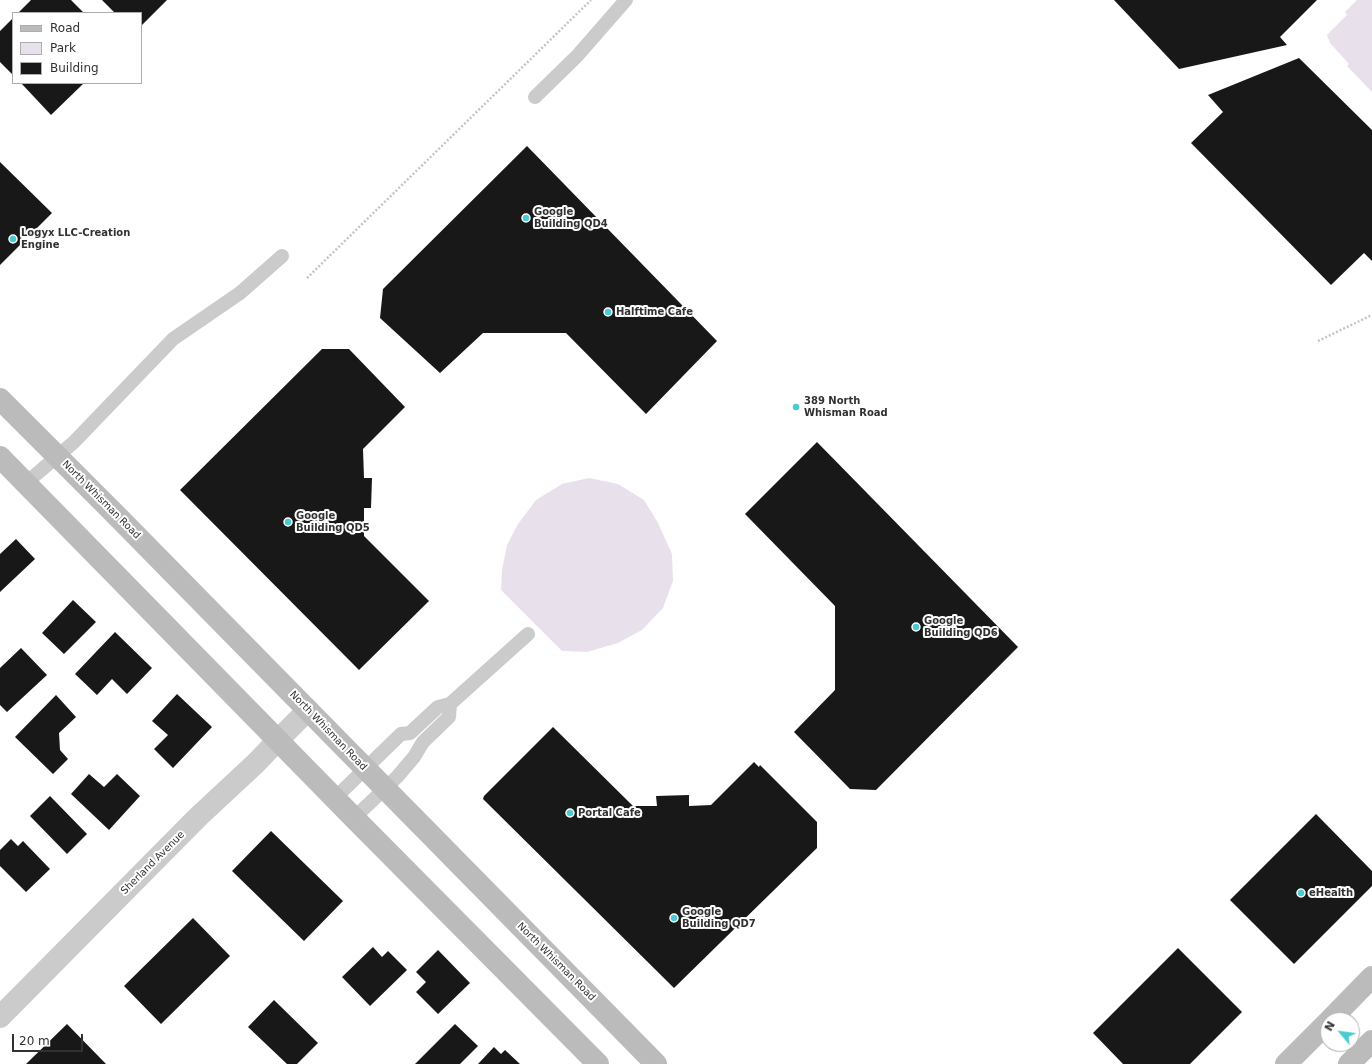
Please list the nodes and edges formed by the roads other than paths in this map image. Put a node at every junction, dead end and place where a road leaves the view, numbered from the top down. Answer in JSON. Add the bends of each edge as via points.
{"nodes":[{"id":1,"x":626,"y":0,"type":"edge"},
{"id":2,"x":535,"y":97,"type":"dead end"},
{"id":3,"x":282,"y":256,"type":"dead end"},
{"id":4,"x":0,"y":399,"type":"edge"},
{"id":5,"x":0,"y":456,"type":"edge"},
{"id":6,"x":58,"y":456,"type":"junction"},
{"id":7,"x":26,"y":483,"type":"junction"},
{"id":8,"x":528,"y":634,"type":"dead end"},
{"id":9,"x":450,"y":704,"type":"junction"},
{"id":10,"x":308,"y":710,"type":"junction"},
{"id":11,"x":278,"y":740,"type":"junction"},
{"id":12,"x":365,"y":768,"type":"junction"},
{"id":13,"x":385,"y":788,"type":"junction"},
{"id":14,"x":335,"y":798,"type":"junction"},
{"id":15,"x":354,"y":818,"type":"junction"},
{"id":16,"x":1372,"y":977,"type":"edge"},
{"id":17,"x":1338,"y":1012,"type":"edge"},
{"id":18,"x":0,"y":1017,"type":"edge"},
{"id":19,"x":1320,"y":1030,"type":"edge"},
{"id":20,"x":598,"y":1064,"type":"edge"},
{"id":21,"x":656,"y":1064,"type":"edge"},
{"id":22,"x":1286,"y":1064,"type":"edge"}],
"edges":[{"from":1,"to":2,"type":"lane","via":[[577,56]]},
{"from":3,"to":6,"type":"lane","via":[[240,293],[173,339]]},
{"from":4,"to":6,"type":"main road","name":"North Whisman Road"},
{"from":5,"to":7,"type":"main road"},
{"from":6,"to":7,"type":"lane"},
{"from":6,"to":10,"type":"main road","name":"North Whisman Road"},
{"from":7,"to":11,"type":"main road"},
{"from":8,"to":9,"type":"lane"},
{"from":9,"to":12,"type":"lane","via":[[438,707],[410,733],[401,734]]},
{"from":9,"to":13,"type":"lane","via":[[449,717],[423,742],[414,757]]},
{"from":10,"to":11,"type":"street","name":"Sherland Avenue"},
{"from":10,"to":12,"type":"main road","name":"North Whisman Road"},
{"from":11,"to":14,"type":"main road"},
{"from":11,"to":18,"type":"street","name":"Sherland Avenue"},
{"from":12,"to":13,"type":"main road","name":"North Whisman Road"},
{"from":12,"to":14,"type":"lane"},
{"from":13,"to":15,"type":"lane"},
{"from":13,"to":21,"type":"main road","name":"North Whisman Road"},
{"from":14,"to":15,"type":"main road"},
{"from":15,"to":20,"type":"main road"},
{"from":16,"to":17,"type":"main road"},
{"from":19,"to":22,"type":"main road"}]}
